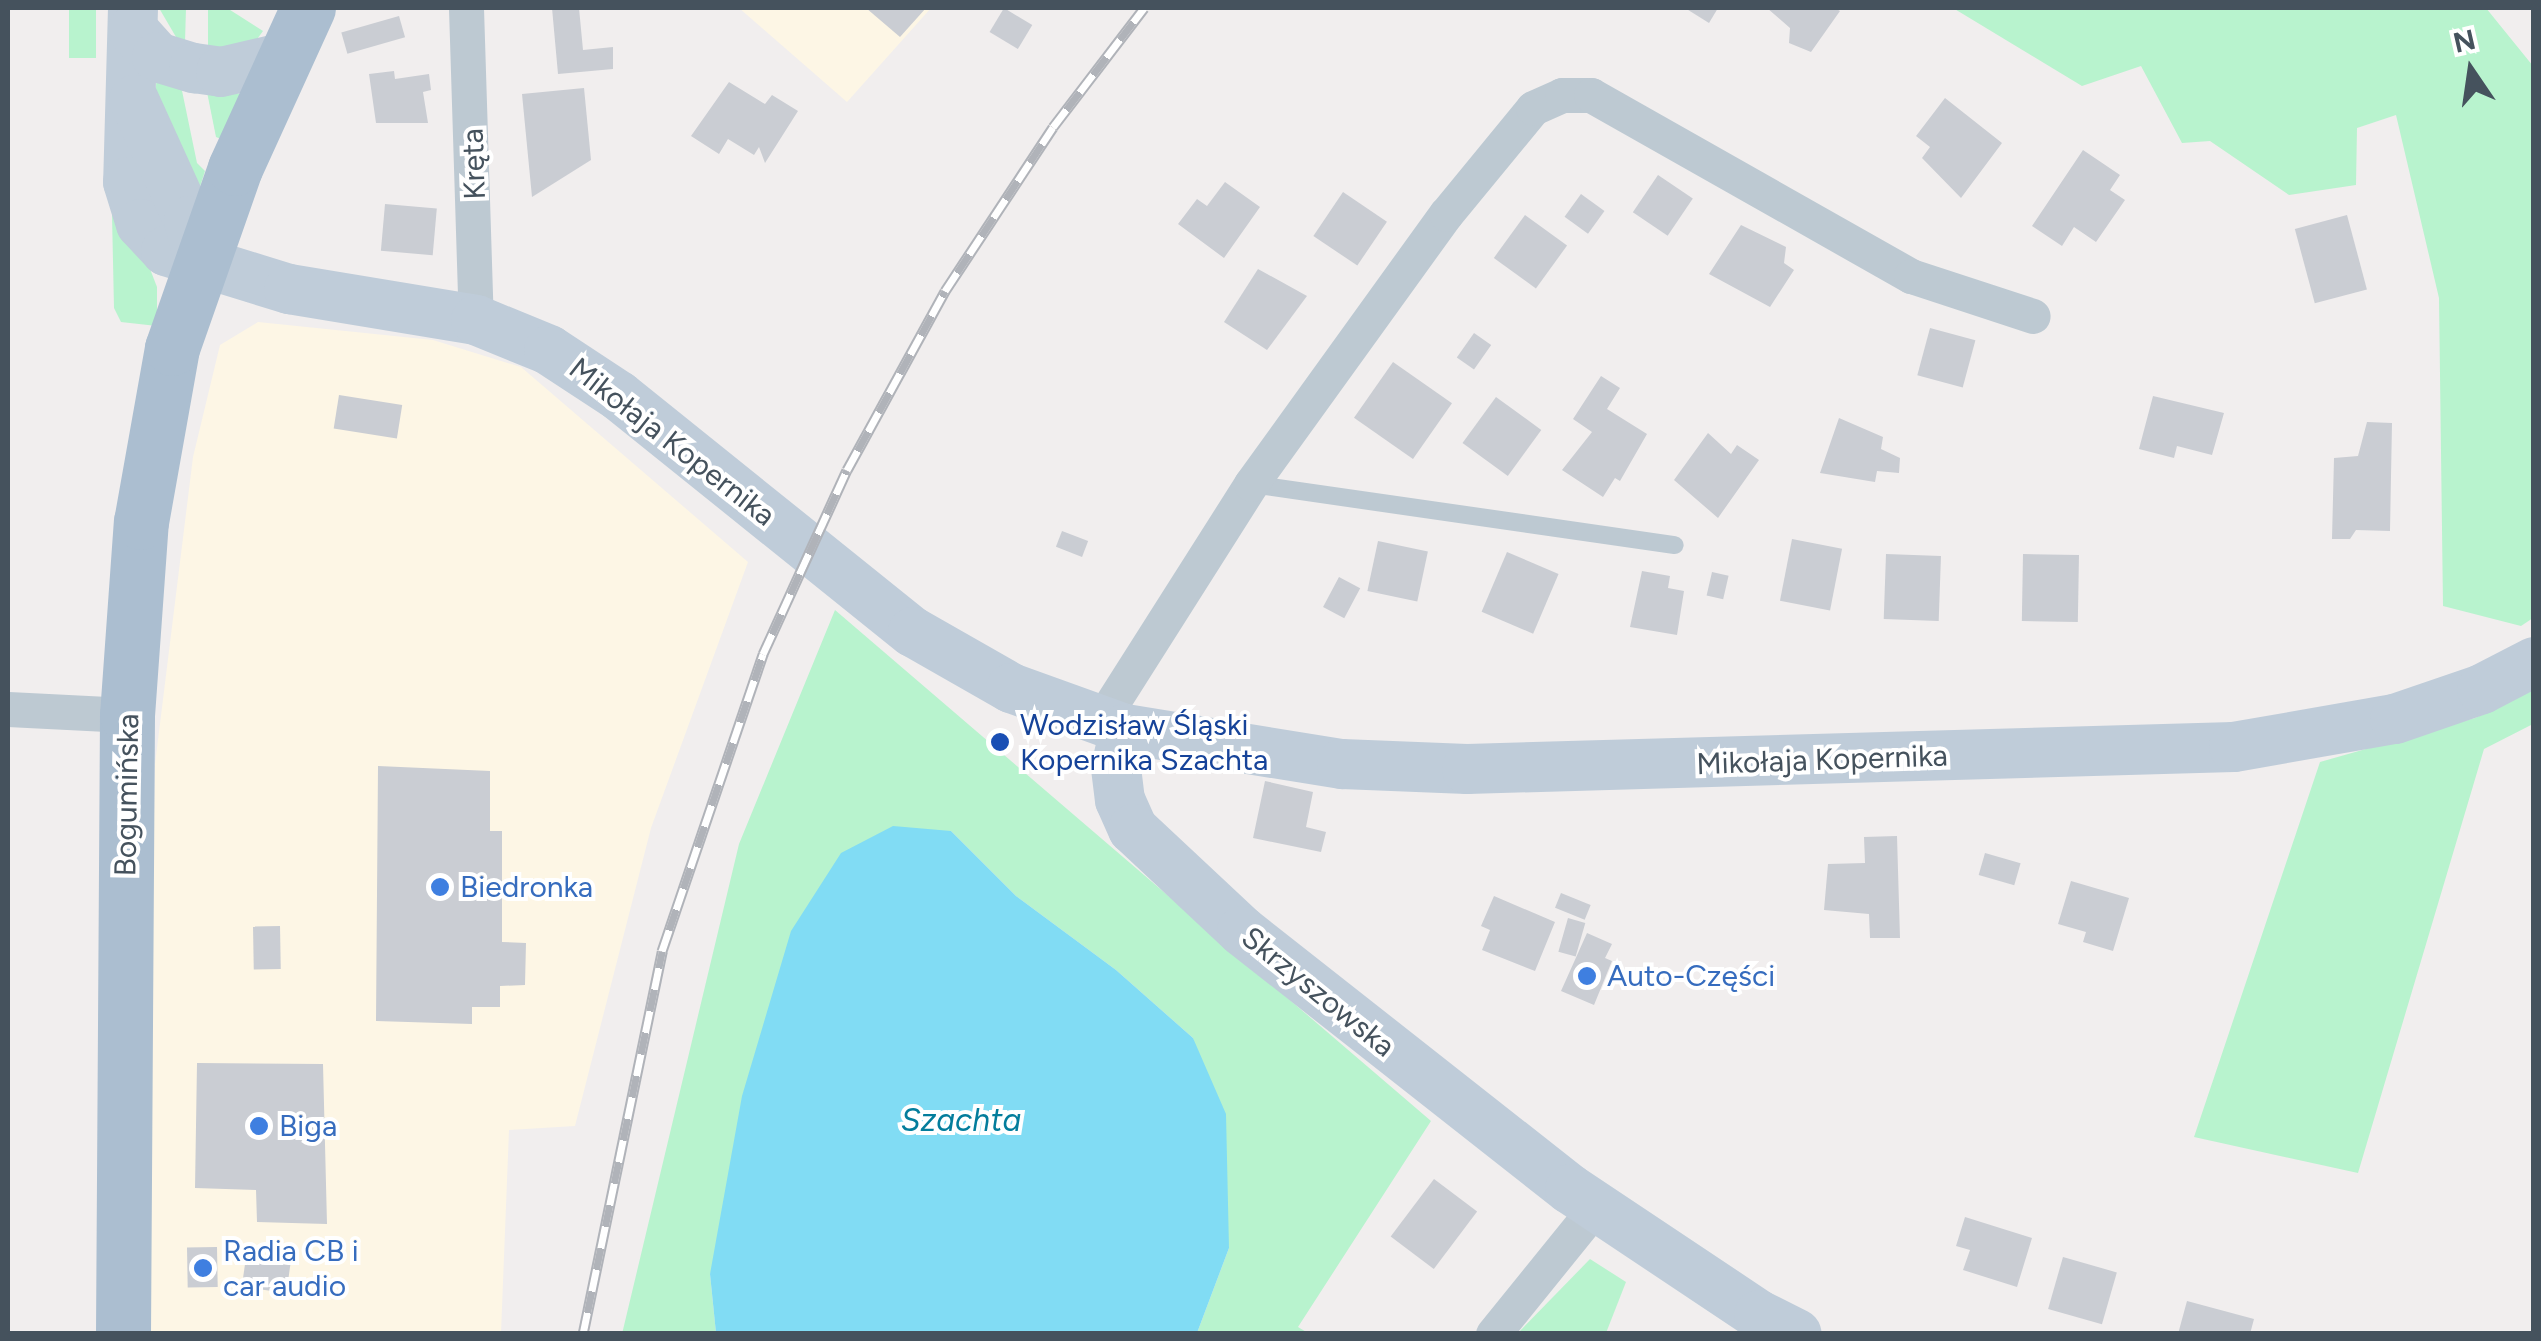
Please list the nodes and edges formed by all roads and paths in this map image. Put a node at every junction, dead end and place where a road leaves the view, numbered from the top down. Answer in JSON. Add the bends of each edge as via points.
{"nodes":[{"id":1,"x":308,"y":8,"type":"edge"},
{"id":2,"x":466,"y":8,"type":"edge"},
{"id":3,"x":133,"y":19,"type":"edge"},
{"id":4,"x":282,"y":58,"type":"junction"},
{"id":5,"x":200,"y":264,"type":"junction"},
{"id":6,"x":2033,"y":316,"type":"dead end"},
{"id":7,"x":476,"y":320,"type":"junction"},
{"id":8,"x":1251,"y":484,"type":"junction"},
{"id":9,"x":1675,"y":545,"type":"dead end"},
{"id":10,"x":2534,"y":662,"type":"edge"},
{"id":11,"x":8,"y":710,"type":"edge"},
{"id":12,"x":127,"y":716,"type":"junction"},
{"id":13,"x":1112,"y":725,"type":"junction"},
{"id":14,"x":1596,"y":1207,"type":"junction"},
{"id":15,"x":123,"y":1334,"type":"edge"},
{"id":16,"x":1493,"y":1334,"type":"edge"},
{"id":17,"x":1797,"y":1334,"type":"edge"}],
"edges":[{"from":1,"to":4,"type":"main road","name":"Bogumińska"},
{"from":2,"to":7,"type":"street","name":"Kręta"},
{"from":3,"to":4,"type":"street","via":[[157,57],[194,68],[221,72]]},
{"from":3,"to":5,"type":"street","via":[[132,95]]},
{"from":4,"to":5,"type":"main road","name":"Bogumińska"},
{"from":5,"to":7,"type":"street","name":"Mikołaja Kopernika","via":[[289,290]]},
{"from":5,"to":12,"type":"main road","name":"Bogumińska","via":[[172,348],[144,507]]},
{"from":6,"to":8,"type":"street","via":[[1911,276],[1591,95],[1562,95],[1533,108],[1446,214]]},
{"from":7,"to":13,"type":"street","name":"Mikołaja Kopernika","via":[[525,338],[596,378],[939,649],[1011,688]]},
{"from":8,"to":9,"type":"lane"},
{"from":8,"to":13,"type":"street"},
{"from":10,"to":13,"type":"street","name":"Mikołaja Kopernika","via":[[2395,719],[2234,747],[1450,769],[1315,761]]},
{"from":11,"to":12,"type":"street"},
{"from":12,"to":15,"type":"main road","name":"Bogumińska"},
{"from":13,"to":14,"type":"street","name":"Skrzyszowska","via":[[1120,800],[1133,829],[1242,931]]},
{"from":14,"to":16,"type":"street"},
{"from":14,"to":17,"type":"street","name":"Skrzyszowska"}]}
